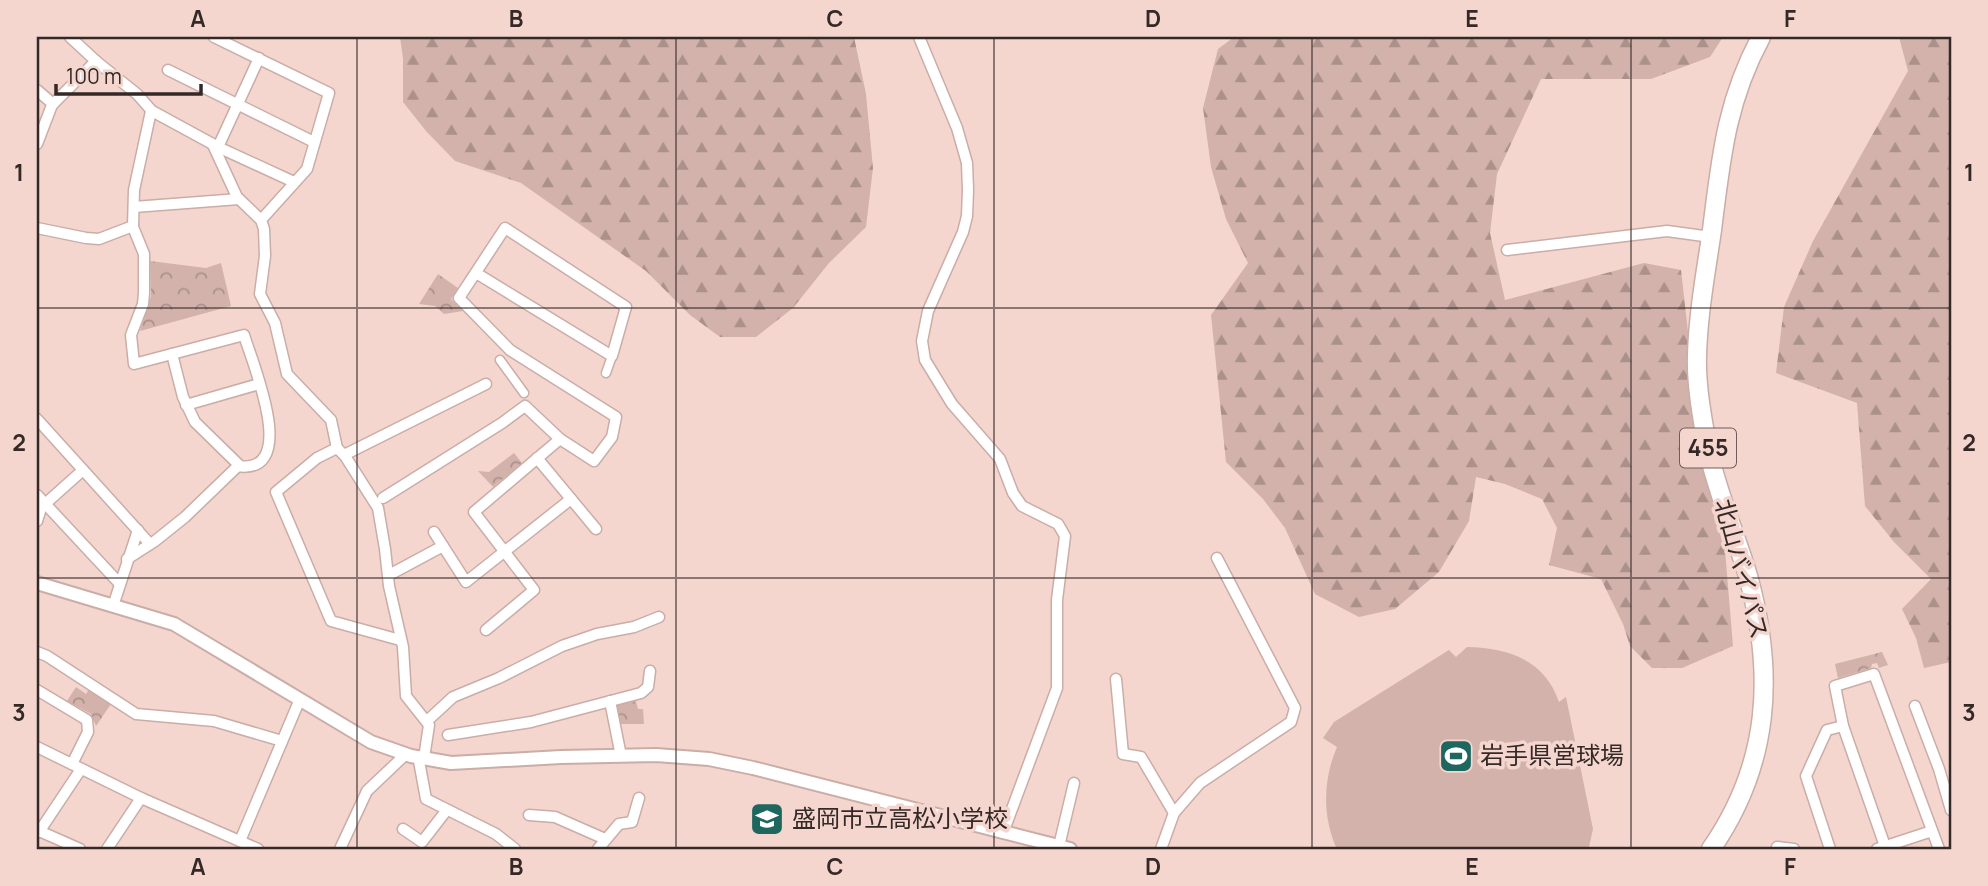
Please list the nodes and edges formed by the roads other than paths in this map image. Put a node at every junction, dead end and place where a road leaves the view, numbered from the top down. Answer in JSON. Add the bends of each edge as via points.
{"nodes":[{"id":1,"x":70,"y":37,"type":"edge"},
{"id":2,"x":214,"y":37,"type":"edge"},
{"id":3,"x":919,"y":37,"type":"edge"},
{"id":4,"x":1761,"y":37,"type":"edge"},
{"id":5,"x":1772,"y":37,"type":"edge"},
{"id":6,"x":259,"y":58,"type":"junction"},
{"id":7,"x":96,"y":61,"type":"junction"},
{"id":8,"x":168,"y":70,"type":"dead end"},
{"id":9,"x":37,"y":90,"type":"edge"},
{"id":10,"x":53,"y":104,"type":"junction"},
{"id":11,"x":237,"y":104,"type":"junction"},
{"id":12,"x":151,"y":111,"type":"junction"},
{"id":13,"x":314,"y":142,"type":"junction"},
{"id":14,"x":37,"y":144,"type":"edge"},
{"id":15,"x":216,"y":146,"type":"junction"},
{"id":16,"x":294,"y":183,"type":"junction"},
{"id":17,"x":240,"y":200,"type":"junction"},
{"id":18,"x":134,"y":207,"type":"junction"},
{"id":19,"x":261,"y":220,"type":"junction"},
{"id":20,"x":133,"y":226,"type":"junction"},
{"id":21,"x":37,"y":228,"type":"edge"},
{"id":22,"x":1711,"y":237,"type":"junction"},
{"id":23,"x":1507,"y":250,"type":"dead end"},
{"id":24,"x":476,"y":273,"type":"junction"},
{"id":25,"x":172,"y":354,"type":"junction"},
{"id":26,"x":612,"y":356,"type":"junction"},
{"id":27,"x":500,"y":360,"type":"dead end"},
{"id":28,"x":606,"y":373,"type":"dead end"},
{"id":29,"x":258,"y":384,"type":"junction"},
{"id":30,"x":486,"y":384,"type":"dead end"},
{"id":31,"x":524,"y":399,"type":"junction"},
{"id":32,"x":186,"y":405,"type":"junction"},
{"id":33,"x":37,"y":421,"type":"edge"},
{"id":34,"x":561,"y":439,"type":"junction"},
{"id":35,"x":340,"y":451,"type":"junction"},
{"id":36,"x":537,"y":458,"type":"junction"},
{"id":37,"x":237,"y":467,"type":"junction"},
{"id":38,"x":83,"y":470,"type":"junction"},
{"id":39,"x":383,"y":498,"type":"dead end"},
{"id":40,"x":571,"y":499,"type":"junction"},
{"id":41,"x":42,"y":500,"type":"edge"},
{"id":42,"x":37,"y":521,"type":"edge"},
{"id":43,"x":596,"y":529,"type":"dead end"},
{"id":44,"x":138,"y":530,"type":"junction"},
{"id":45,"x":434,"y":532,"type":"dead end"},
{"id":46,"x":150,"y":544,"type":"junction"},
{"id":47,"x":443,"y":546,"type":"junction"},
{"id":48,"x":504,"y":551,"type":"junction"},
{"id":49,"x":127,"y":558,"type":"junction"},
{"id":50,"x":1217,"y":558,"type":"dead end"},
{"id":51,"x":389,"y":575,"type":"junction"},
{"id":52,"x":37,"y":583,"type":"edge"},
{"id":53,"x":120,"y":584,"type":"junction"},
{"id":54,"x":113,"y":607,"type":"junction"},
{"id":55,"x":659,"y":618,"type":"dead end"},
{"id":56,"x":486,"y":630,"type":"dead end"},
{"id":57,"x":400,"y":640,"type":"junction"},
{"id":58,"x":37,"y":652,"type":"edge"},
{"id":59,"x":650,"y":671,"type":"dead end"},
{"id":60,"x":1116,"y":679,"type":"dead end"},
{"id":61,"x":37,"y":690,"type":"edge"},
{"id":62,"x":300,"y":698,"type":"junction"},
{"id":63,"x":610,"y":701,"type":"junction"},
{"id":64,"x":1915,"y":706,"type":"dead end"},
{"id":65,"x":427,"y":721,"type":"junction"},
{"id":66,"x":1843,"y":726,"type":"junction"},
{"id":67,"x":448,"y":735,"type":"dead end"},
{"id":68,"x":282,"y":741,"type":"junction"},
{"id":69,"x":37,"y":747,"type":"edge"},
{"id":70,"x":406,"y":754,"type":"junction"},
{"id":71,"x":621,"y":756,"type":"junction"},
{"id":72,"x":421,"y":760,"type":"junction"},
{"id":73,"x":77,"y":767,"type":"junction"},
{"id":74,"x":1947,"y":778,"type":"edge"},
{"id":75,"x":1074,"y":783,"type":"dead end"},
{"id":76,"x":141,"y":797,"type":"junction"},
{"id":77,"x":639,"y":797,"type":"dead end"},
{"id":78,"x":1951,"y":810,"type":"edge"},
{"id":79,"x":446,"y":811,"type":"junction"},
{"id":80,"x":1174,"y":813,"type":"junction"},
{"id":81,"x":529,"y":815,"type":"dead end"},
{"id":82,"x":403,"y":829,"type":"dead end"},
{"id":83,"x":38,"y":831,"type":"edge"},
{"id":84,"x":1932,"y":831,"type":"junction"},
{"id":85,"x":1003,"y":832,"type":"junction"},
{"id":86,"x":605,"y":839,"type":"junction"},
{"id":87,"x":240,"y":841,"type":"junction"},
{"id":88,"x":1777,"y":847,"type":"dead end"},
{"id":89,"x":343,"y":848,"type":"edge"},
{"id":90,"x":1064,"y":848,"type":"edge"},
{"id":91,"x":1883,"y":848,"type":"edge"},
{"id":92,"x":80,"y":849,"type":"edge"},
{"id":93,"x":107,"y":849,"type":"edge"},
{"id":94,"x":258,"y":849,"type":"edge"},
{"id":95,"x":515,"y":849,"type":"edge"},
{"id":96,"x":598,"y":849,"type":"edge"},
{"id":97,"x":1161,"y":849,"type":"edge"},
{"id":98,"x":1711,"y":849,"type":"edge"},
{"id":99,"x":1724,"y":849,"type":"edge"},
{"id":100,"x":1794,"y":849,"type":"edge"},
{"id":101,"x":1830,"y":849,"type":"edge"},
{"id":102,"x":1939,"y":849,"type":"edge"}],
"edges":[{"from":1,"to":7,"type":"street"},
{"from":2,"to":6,"type":"street"},
{"from":3,"to":85,"type":"street","via":[[957,128],[967,163],[968,190],[963,232],[928,312],[922,341],[925,360],[952,404],[1000,459],[1022,506],[1058,524],[1065,536],[1057,600],[1057,688]]},
{"from":4,"to":22,"type":"highway","name":"北山バイパス","number":"455","via":[[1731,107]]},
{"from":5,"to":99,"type":"highway","name":"北山バイパス","number":"455","via":[[1745,97],[1734,145],[1707,350],[1717,449],[1765,602],[1775,663],[1762,769]]},
{"from":6,"to":11,"type":"street"},
{"from":6,"to":13,"type":"street","via":[[329,93]]},
{"from":7,"to":10,"type":"street"},
{"from":7,"to":12,"type":"street"},
{"from":8,"to":11,"type":"street"},
{"from":9,"to":10,"type":"street"},
{"from":10,"to":14,"type":"street"},
{"from":11,"to":13,"type":"street"},
{"from":11,"to":15,"type":"street"},
{"from":12,"to":15,"type":"street"},
{"from":12,"to":18,"type":"street","via":[[136,175]]},
{"from":13,"to":16,"type":"street","via":[[307,169]]},
{"from":15,"to":16,"type":"street"},
{"from":15,"to":17,"type":"street"},
{"from":16,"to":19,"type":"street"},
{"from":17,"to":18,"type":"street"},
{"from":17,"to":19,"type":"street"},
{"from":18,"to":20,"type":"street"},
{"from":19,"to":35,"type":"street","via":[[266,242],[261,301],[275,323],[287,374],[331,420]]},
{"from":20,"to":21,"type":"street","via":[[99,239]]},
{"from":20,"to":25,"type":"street","via":[[144,254],[143,304],[131,335],[134,364]]},
{"from":22,"to":23,"type":"street","via":[[1667,231]]},
{"from":22,"to":98,"type":"highway","name":"北山バイパス","number":"455","via":[[1697,358],[1701,400],[1707,445],[1747,576],[1764,657],[1764,702],[1745,790]]},
{"from":24,"to":26,"type":"street"},
{"from":24,"to":26,"type":"street","via":[[505,228],[626,307]]},
{"from":24,"to":34,"type":"street","via":[[459,298],[510,350],[598,400],[616,417],[612,437],[594,461]]},
{"from":25,"to":29,"type":"street","via":[[244,335]]},
{"from":25,"to":32,"type":"street"},
{"from":26,"to":28,"type":"street"},
{"from":27,"to":31,"type":"street"},
{"from":29,"to":32,"type":"street"},
{"from":29,"to":37,"type":"street","via":[[269,421],[268,451],[259,462]]},
{"from":30,"to":35,"type":"street"},
{"from":31,"to":34,"type":"street"},
{"from":31,"to":39,"type":"street","via":[[502,423]]},
{"from":32,"to":37,"type":"street","via":[[195,422]]},
{"from":33,"to":38,"type":"street"},
{"from":34,"to":36,"type":"street"},
{"from":35,"to":51,"type":"street","via":[[378,508]]},
{"from":35,"to":57,"type":"street","via":[[306,465],[276,492],[331,621]]},
{"from":36,"to":40,"type":"street"},
{"from":36,"to":48,"type":"street","via":[[474,513]]},
{"from":37,"to":46,"type":"street","via":[[186,517]]},
{"from":38,"to":41,"type":"street"},
{"from":38,"to":44,"type":"street"},
{"from":40,"to":43,"type":"street"},
{"from":40,"to":48,"type":"street"},
{"from":41,"to":42,"type":"street"},
{"from":41,"to":53,"type":"street"},
{"from":44,"to":46,"type":"street"},
{"from":44,"to":49,"type":"street"},
{"from":45,"to":47,"type":"street"},
{"from":46,"to":49,"type":"street"},
{"from":47,"to":48,"type":"street","via":[[466,582]]},
{"from":47,"to":51,"type":"street"},
{"from":48,"to":56,"type":"street","via":[[534,590]]},
{"from":49,"to":53,"type":"street"},
{"from":50,"to":80,"type":"street","via":[[1295,708],[1291,722],[1200,783]]},
{"from":51,"to":57,"type":"street"},
{"from":52,"to":54,"type":"street"},
{"from":53,"to":54,"type":"street"},
{"from":54,"to":62,"type":"street","via":[[174,624]]},
{"from":55,"to":65,"type":"street","via":[[562,646],[453,697]]},
{"from":57,"to":65,"type":"street","via":[[406,696]]},
{"from":58,"to":68,"type":"street","via":[[136,714],[214,721]]},
{"from":59,"to":63,"type":"street","via":[[648,687],[641,693]]},
{"from":60,"to":80,"type":"street","via":[[1123,754],[1141,757]]},
{"from":61,"to":73,"type":"street","via":[[87,720]]},
{"from":62,"to":68,"type":"street"},
{"from":62,"to":70,"type":"street","via":[[372,742]]},
{"from":63,"to":67,"type":"street","via":[[531,722]]},
{"from":63,"to":71,"type":"street"},
{"from":64,"to":74,"type":"street"},
{"from":65,"to":72,"type":"street"},
{"from":66,"to":84,"type":"street","via":[[1835,686],[1874,674]]},
{"from":66,"to":91,"type":"street"},
{"from":66,"to":101,"type":"street","via":[[1827,730],[1806,776]]},
{"from":68,"to":87,"type":"street"},
{"from":69,"to":73,"type":"street"},
{"from":70,"to":72,"type":"street"},
{"from":70,"to":89,"type":"street","via":[[367,791]]},
{"from":71,"to":72,"type":"street","via":[[450,763]]},
{"from":71,"to":85,"type":"street","via":[[709,759]]},
{"from":72,"to":79,"type":"street","via":[[426,799]]},
{"from":73,"to":76,"type":"street"},
{"from":73,"to":83,"type":"street"},
{"from":74,"to":78,"type":"street"},
{"from":75,"to":90,"type":"street"},
{"from":76,"to":87,"type":"street"},
{"from":76,"to":93,"type":"street"},
{"from":77,"to":86,"type":"street","via":[[632,822],[619,824]]},
{"from":79,"to":82,"type":"street","via":[[422,842]]},
{"from":79,"to":95,"type":"street","via":[[496,834]]},
{"from":80,"to":97,"type":"street"},
{"from":81,"to":86,"type":"street","via":[[555,817]]},
{"from":83,"to":92,"type":"street"},
{"from":84,"to":91,"type":"street"},
{"from":84,"to":102,"type":"street"},
{"from":85,"to":90,"type":"street"},
{"from":86,"to":96,"type":"street"},
{"from":87,"to":94,"type":"street"},
{"from":88,"to":100,"type":"street"}]}
